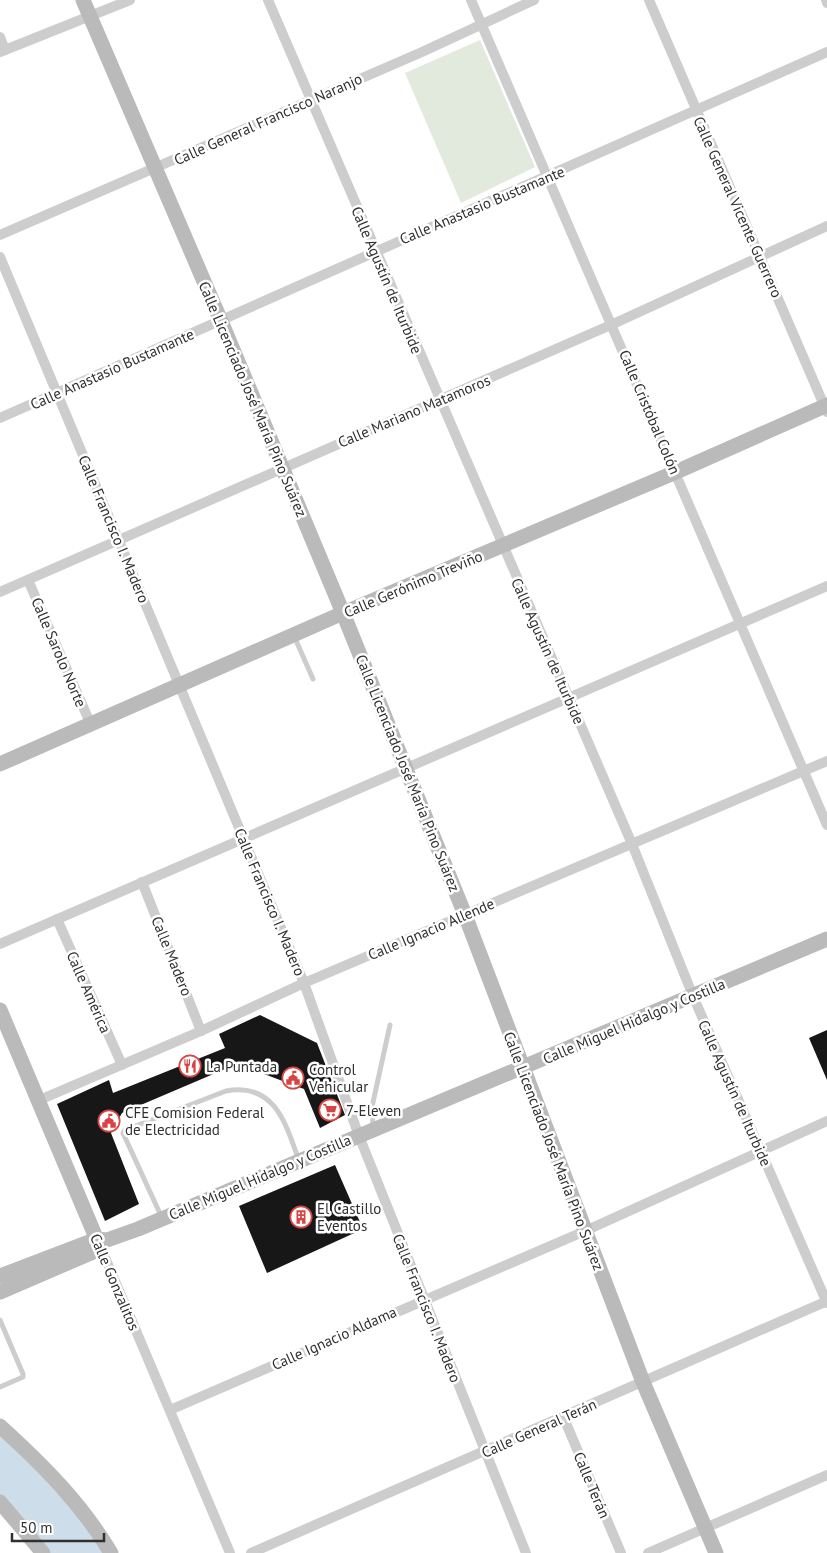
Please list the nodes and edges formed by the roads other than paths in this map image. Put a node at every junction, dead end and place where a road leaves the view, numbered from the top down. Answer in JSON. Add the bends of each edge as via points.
{"nodes":[{"id":1,"x":83,"y":0,"type":"edge"},
{"id":2,"x":130,"y":0,"type":"edge"},
{"id":3,"x":268,"y":0,"type":"edge"},
{"id":4,"x":471,"y":0,"type":"edge"},
{"id":5,"x":534,"y":0,"type":"edge"},
{"id":6,"x":649,"y":0,"type":"edge"},
{"id":7,"x":90,"y":17,"type":"junction"},
{"id":8,"x":481,"y":24,"type":"junction"},
{"id":9,"x":0,"y":37,"type":"edge"},
{"id":10,"x":3,"y":51,"type":"edge"},
{"id":11,"x":827,"y":52,"type":"edge"},
{"id":12,"x":309,"y":100,"type":"junction"},
{"id":13,"x":696,"y":111,"type":"junction"},
{"id":14,"x":155,"y":169,"type":"junction"},
{"id":15,"x":548,"y":177,"type":"junction"},
{"id":16,"x":827,"y":226,"type":"edge"},
{"id":17,"x":0,"y":235,"type":"edge"},
{"id":18,"x":374,"y":251,"type":"junction"},
{"id":19,"x":0,"y":257,"type":"edge"},
{"id":20,"x":760,"y":257,"type":"junction"},
{"id":21,"x":221,"y":321,"type":"junction"},
{"id":22,"x":613,"y":324,"type":"junction"},
{"id":23,"x":57,"y":393,"type":"junction"},
{"id":24,"x":439,"y":401,"type":"junction"},
{"id":25,"x":826,"y":408,"type":"edge"},
{"id":26,"x":0,"y":418,"type":"edge"},
{"id":27,"x":282,"y":468,"type":"junction"},
{"id":28,"x":676,"y":472,"type":"junction"},
{"id":29,"x":118,"y":541,"type":"junction"},
{"id":30,"x":502,"y":546,"type":"junction"},
{"id":31,"x":28,"y":580,"type":"junction"},
{"id":32,"x":827,"y":586,"type":"edge"},
{"id":33,"x":0,"y":592,"type":"edge"},
{"id":34,"x":343,"y":613,"type":"junction"},
{"id":35,"x":739,"y":622,"type":"junction"},
{"id":36,"x":294,"y":635,"type":"junction"},
{"id":37,"x":312,"y":679,"type":"dead end"},
{"id":38,"x":179,"y":685,"type":"junction"},
{"id":39,"x":569,"y":697,"type":"junction"},
{"id":40,"x":91,"y":725,"type":"junction"},
{"id":41,"x":827,"y":761,"type":"edge"},
{"id":42,"x":0,"y":763,"type":"edge"},
{"id":43,"x":405,"y":767,"type":"junction"},
{"id":44,"x":804,"y":771,"type":"junction"},
{"id":45,"x":827,"y":825,"type":"edge"},
{"id":46,"x":243,"y":838,"type":"junction"},
{"id":47,"x":632,"y":844,"type":"junction"},
{"id":48,"x":142,"y":882,"type":"junction"},
{"id":49,"x":465,"y":915,"type":"junction"},
{"id":50,"x":57,"y":919,"type":"junction"},
{"id":51,"x":827,"y":939,"type":"edge"},
{"id":52,"x":0,"y":944,"type":"edge"},
{"id":53,"x":304,"y":983,"type":"junction"},
{"id":54,"x":693,"y":996,"type":"junction"},
{"id":55,"x":0,"y":1010,"type":"edge"},
{"id":56,"x":390,"y":1025,"type":"dead end"},
{"id":57,"x":202,"y":1030,"type":"junction"},
{"id":58,"x":122,"y":1065,"type":"junction"},
{"id":59,"x":523,"y":1068,"type":"junction"},
{"id":60,"x":37,"y":1101,"type":"junction"},
{"id":61,"x":827,"y":1120,"type":"edge"},
{"id":62,"x":366,"y":1134,"type":"junction"},
{"id":63,"x":760,"y":1150,"type":"junction"},
{"id":64,"x":299,"y":1161,"type":"junction"},
{"id":65,"x":162,"y":1218,"type":"junction"},
{"id":66,"x":585,"y":1231,"type":"junction"},
{"id":67,"x":102,"y":1242,"type":"junction"},
{"id":68,"x":0,"y":1276,"type":"edge"},
{"id":69,"x":0,"y":1292,"type":"edge"},
{"id":70,"x":424,"y":1299,"type":"junction"},
{"id":71,"x":827,"y":1302,"type":"edge"},
{"id":72,"x":0,"y":1320,"type":"edge"},
{"id":73,"x":642,"y":1382,"type":"junction"},
{"id":74,"x":0,"y":1387,"type":"edge"},
{"id":75,"x":170,"y":1410,"type":"junction"},
{"id":76,"x":563,"y":1416,"type":"junction"},
{"id":77,"x":0,"y":1426,"type":"edge"},
{"id":78,"x":485,"y":1452,"type":"junction"},
{"id":79,"x":827,"y":1475,"type":"edge"},
{"id":80,"x":0,"y":1502,"type":"edge"},
{"id":81,"x":706,"y":1529,"type":"junction"},
{"id":82,"x":43,"y":1553,"type":"edge"},
{"id":83,"x":112,"y":1553,"type":"edge"},
{"id":84,"x":230,"y":1553,"type":"edge"},
{"id":85,"x":251,"y":1553,"type":"edge"},
{"id":86,"x":526,"y":1553,"type":"edge"},
{"id":87,"x":621,"y":1553,"type":"edge"},
{"id":88,"x":648,"y":1553,"type":"edge"},
{"id":89,"x":716,"y":1553,"type":"edge"}],
"edges":[{"from":1,"to":7,"type":"street","name":"Calle Licenciado José María Pino Suárez"},
{"from":2,"to":7,"type":"street"},
{"from":3,"to":12,"type":"street","name":"Calle Agustín de Iturbide"},
{"from":4,"to":8,"type":"street","name":"Calle Cristóbal Colón"},
{"from":5,"to":8,"type":"street","name":"Calle General Francisco Naranjo"},
{"from":6,"to":13,"type":"street","name":"Calle General Vicente Guerrero"},
{"from":7,"to":10,"type":"street"},
{"from":7,"to":14,"type":"street","name":"Calle Licenciado José María Pino Suárez"},
{"from":8,"to":12,"type":"street","name":"Calle General Francisco Naranjo"},
{"from":8,"to":15,"type":"street","name":"Calle Cristóbal Colón"},
{"from":9,"to":10,"type":"street"},
{"from":11,"to":13,"type":"street","name":"Calle Anastasio Bustamante"},
{"from":12,"to":14,"type":"street","name":"Calle General Francisco Naranjo"},
{"from":12,"to":18,"type":"street","name":"Calle Agustín de Iturbide"},
{"from":13,"to":15,"type":"street","name":"Calle Anastasio Bustamante"},
{"from":13,"to":20,"type":"street","name":"Calle General Vicente Guerrero"},
{"from":14,"to":17,"type":"street","name":"Calle General Francisco Naranjo"},
{"from":14,"to":21,"type":"street","name":"Calle Licenciado José María Pino Suárez"},
{"from":15,"to":18,"type":"street","name":"Calle Anastasio Bustamante"},
{"from":15,"to":22,"type":"street","name":"Calle Cristóbal Colón"},
{"from":16,"to":20,"type":"street","name":"Calle Mariano Matamoros"},
{"from":18,"to":21,"type":"street","name":"Calle Anastasio Bustamante"},
{"from":18,"to":24,"type":"street","name":"Calle Agustín de Iturbide"},
{"from":19,"to":23,"type":"street","name":"Calle Francisco I. Madero"},
{"from":20,"to":22,"type":"street","name":"Calle Mariano Matamoros"},
{"from":20,"to":25,"type":"street","name":"Calle General Vicente Guerrero"},
{"from":21,"to":23,"type":"street","name":"Calle Anastasio Bustamante"},
{"from":21,"to":27,"type":"street","name":"Calle Licenciado José María Pino Suárez"},
{"from":22,"to":24,"type":"street","name":"Calle Mariano Matamoros"},
{"from":22,"to":28,"type":"street","name":"Calle Cristóbal Colón"},
{"from":23,"to":26,"type":"street","name":"Calle Anastasio Bustamante"},
{"from":23,"to":29,"type":"street","name":"Calle Francisco I. Madero"},
{"from":24,"to":27,"type":"street","name":"Calle Mariano Matamoros"},
{"from":24,"to":30,"type":"street","name":"Calle Agustín de Iturbide"},
{"from":25,"to":28,"type":"street","name":"Calle Gerónimo Treviño"},
{"from":27,"to":29,"type":"street","name":"Calle Mariano Matamoros"},
{"from":27,"to":34,"type":"street","name":"Calle Licenciado José María Pino Suárez"},
{"from":28,"to":30,"type":"street","name":"Calle Gerónimo Treviño"},
{"from":28,"to":35,"type":"street","name":"Calle Cristóbal Colón"},
{"from":29,"to":31,"type":"street","name":"Calle Mariano Matamoros"},
{"from":29,"to":38,"type":"street","name":"Calle Francisco I. Madero"},
{"from":30,"to":34,"type":"street","name":"Calle Gerónimo Treviño"},
{"from":30,"to":39,"type":"street","name":"Calle Agustín de Iturbide"},
{"from":31,"to":33,"type":"street","name":"Calle Mariano Matamoros"},
{"from":31,"to":40,"type":"street","name":"Calle Sarolo Norte"},
{"from":32,"to":35,"type":"street"},
{"from":34,"to":36,"type":"street","name":"Calle Gerónimo Treviño"},
{"from":34,"to":43,"type":"street","name":"Calle Licenciado José María Pino Suárez"},
{"from":35,"to":39,"type":"street"},
{"from":35,"to":44,"type":"street","name":"Calle Cristóbal Colón"},
{"from":36,"to":37,"type":"lane"},
{"from":36,"to":38,"type":"street","name":"Calle Gerónimo Treviño"},
{"from":38,"to":40,"type":"street","name":"Calle Gerónimo Treviño"},
{"from":38,"to":46,"type":"street","name":"Calle Francisco I. Madero"},
{"from":39,"to":43,"type":"street"},
{"from":39,"to":47,"type":"street","name":"Calle Agustín de Iturbide"},
{"from":40,"to":42,"type":"street","name":"Calle Gerónimo Treviño"},
{"from":41,"to":44,"type":"street","name":"Calle Ignacio Allende"},
{"from":43,"to":46,"type":"street"},
{"from":43,"to":49,"type":"street","name":"Calle Licenciado José María Pino Suárez"},
{"from":44,"to":45,"type":"street","name":"Calle Cristóbal Colón"},
{"from":44,"to":47,"type":"street","name":"Calle Ignacio Allende"},
{"from":46,"to":48,"type":"street"},
{"from":46,"to":53,"type":"street","name":"Calle Francisco I. Madero"},
{"from":47,"to":49,"type":"street","name":"Calle Ignacio Allende"},
{"from":47,"to":54,"type":"street","name":"Calle Agustín de Iturbide"},
{"from":48,"to":50,"type":"street"},
{"from":48,"to":57,"type":"street","name":"Calle Madero"},
{"from":49,"to":53,"type":"street","name":"Calle Ignacio Allende"},
{"from":49,"to":59,"type":"street","name":"Calle Licenciado José María Pino Suárez"},
{"from":50,"to":52,"type":"street"},
{"from":50,"to":58,"type":"street","name":"Calle América"},
{"from":51,"to":54,"type":"street","name":"Calle Miguel Hidalgo y Costilla"},
{"from":53,"to":57,"type":"street","name":"Calle Ignacio Allende"},
{"from":53,"to":62,"type":"street","name":"Calle Francisco I. Madero"},
{"from":54,"to":59,"type":"street","name":"Calle Miguel Hidalgo y Costilla"},
{"from":54,"to":63,"type":"street","name":"Calle Agustín de Iturbide"},
{"from":55,"to":60,"type":"street","name":"Calle Gonzalitos"},
{"from":56,"to":62,"type":"lane"},
{"from":57,"to":58,"type":"street","name":"Calle Ignacio Allende"},
{"from":58,"to":60,"type":"street","name":"Calle Ignacio Allende"},
{"from":59,"to":62,"type":"street","name":"Calle Miguel Hidalgo y Costilla"},
{"from":59,"to":66,"type":"street","name":"Calle Licenciado José María Pino Suárez"},
{"from":60,"to":67,"type":"street","name":"Calle Gonzalitos"},
{"from":61,"to":63,"type":"street","name":"Calle Ignacio Aldama"},
{"from":62,"to":64,"type":"street","name":"Calle Miguel Hidalgo y Costilla"},
{"from":62,"to":70,"type":"street","name":"Calle Francisco I. Madero"},
{"from":63,"to":66,"type":"street","name":"Calle Ignacio Aldama"},
{"from":63,"to":71,"type":"street","name":"Calle Agustín de Iturbide"},
{"from":64,"to":65,"type":"street","name":"Calle Miguel Hidalgo y Costilla"},
{"from":64,"to":65,"type":"lane","via":[[278,1109],[260,1095],[243,1090],[226,1091],[125,1130]]},
{"from":65,"to":67,"type":"street","name":"Calle Miguel Hidalgo y Costilla"},
{"from":66,"to":70,"type":"street","name":"Calle Ignacio Aldama"},
{"from":66,"to":73,"type":"street","name":"Calle Licenciado José María Pino Suárez"},
{"from":67,"to":68,"type":"street"},
{"from":67,"to":69,"type":"street"},
{"from":67,"to":75,"type":"street","name":"Calle Gonzalitos"},
{"from":70,"to":75,"type":"street","name":"Calle Ignacio Aldama"},
{"from":70,"to":78,"type":"street","name":"Calle Francisco I. Madero"},
{"from":71,"to":73,"type":"street","name":"Calle General Terán"},
{"from":72,"to":74,"type":"lane","via":[[23,1377]]},
{"from":73,"to":76,"type":"street","name":"Calle General Terán"},
{"from":73,"to":81,"type":"street","name":"Calle Licenciado José María Pino Suárez"},
{"from":75,"to":84,"type":"street","name":"Calle Gonzalitos"},
{"from":76,"to":78,"type":"street","name":"Calle General Terán"},
{"from":76,"to":87,"type":"street","name":"Calle Terán"},
{"from":77,"to":83,"type":"street","via":[[47,1468],[72,1496]]},
{"from":78,"to":85,"type":"street","name":"Calle General Terán"},
{"from":78,"to":86,"type":"street","name":"Calle Francisco I. Madero"},
{"from":79,"to":81,"type":"street"},
{"from":80,"to":82,"type":"street"},
{"from":81,"to":88,"type":"street"},
{"from":81,"to":89,"type":"street","name":"Calle Licenciado José María Pino Suárez"}]}
